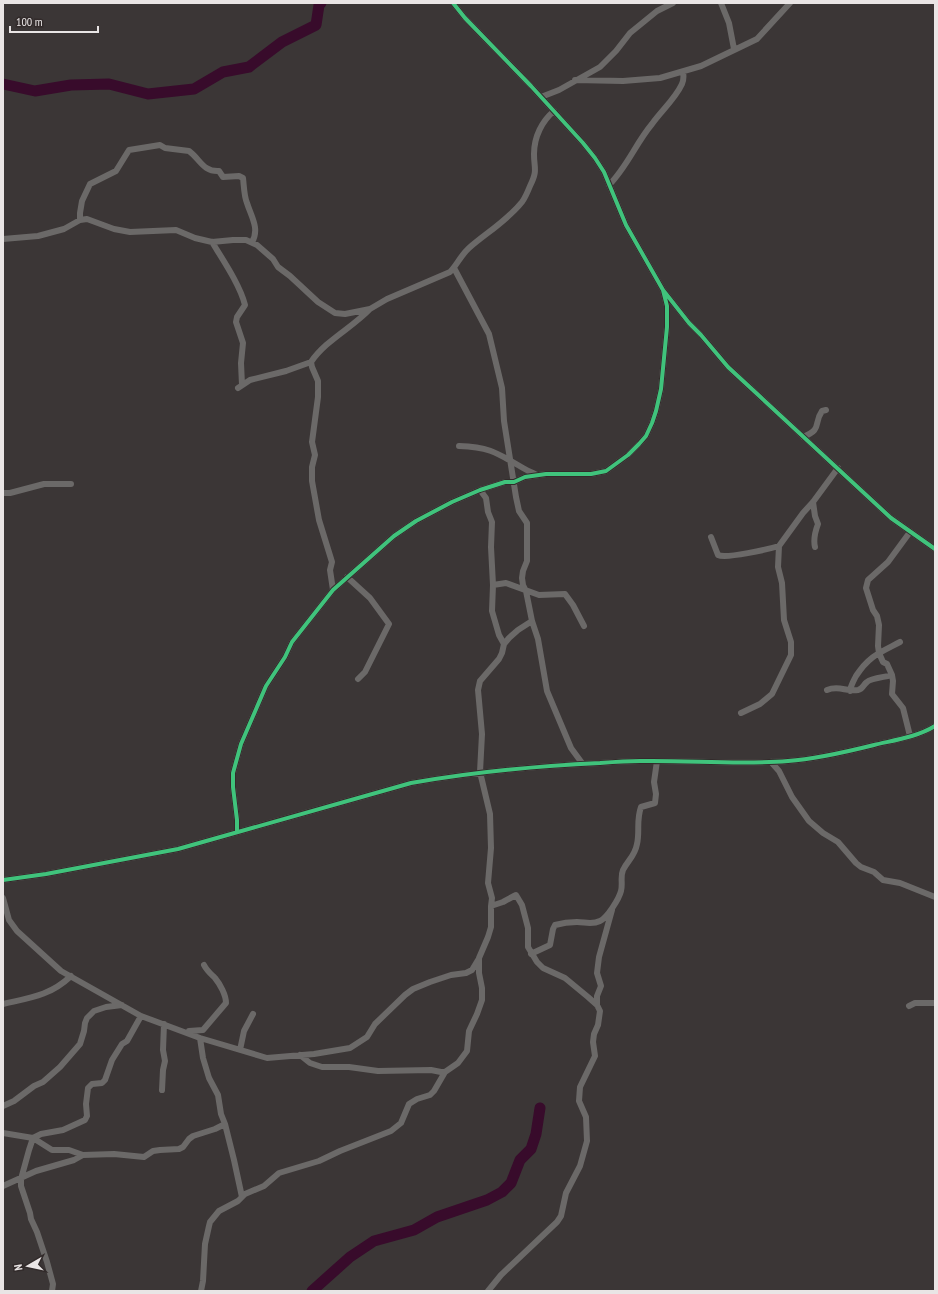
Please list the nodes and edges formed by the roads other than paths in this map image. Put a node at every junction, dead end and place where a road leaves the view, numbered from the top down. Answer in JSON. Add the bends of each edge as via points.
{"nodes":[{"id":1,"x":453,"y":3,"type":"edge"},
{"id":2,"x":673,"y":3,"type":"edge"},
{"id":3,"x":721,"y":3,"type":"edge"},
{"id":4,"x":790,"y":3,"type":"edge"},
{"id":5,"x":734,"y":49,"type":"junction"},
{"id":6,"x":683,"y":72,"type":"junction"},
{"id":7,"x":575,"y":80,"type":"junction"},
{"id":8,"x":541,"y":97,"type":"junction"},
{"id":9,"x":554,"y":111,"type":"junction"},
{"id":10,"x":609,"y":185,"type":"junction"},
{"id":11,"x":80,"y":220,"type":"junction"},
{"id":12,"x":3,"y":239,"type":"edge"},
{"id":13,"x":212,"y":242,"type":"junction"},
{"id":14,"x":252,"y":242,"type":"junction"},
{"id":15,"x":454,"y":268,"type":"junction"},
{"id":16,"x":663,"y":290,"type":"junction"},
{"id":17,"x":370,"y":309,"type":"junction"},
{"id":18,"x":311,"y":362,"type":"junction"},
{"id":19,"x":826,"y":410,"type":"dead end"},
{"id":20,"x":803,"y":437,"type":"junction"},
{"id":21,"x":459,"y":446,"type":"dead end"},
{"id":22,"x":509,"y":459,"type":"junction"},
{"id":23,"x":838,"y":468,"type":"junction"},
{"id":24,"x":537,"y":475,"type":"junction"},
{"id":25,"x":514,"y":482,"type":"junction"},
{"id":26,"x":71,"y":484,"type":"dead end"},
{"id":27,"x":480,"y":490,"type":"junction"},
{"id":28,"x":3,"y":493,"type":"edge"},
{"id":29,"x":813,"y":502,"type":"junction"},
{"id":30,"x":910,"y":532,"type":"junction"},
{"id":31,"x":711,"y":537,"type":"dead end"},
{"id":32,"x":779,"y":546,"type":"junction"},
{"id":33,"x":815,"y":547,"type":"dead end"},
{"id":34,"x":935,"y":549,"type":"edge"},
{"id":35,"x":347,"y":577,"type":"junction"},
{"id":36,"x":493,"y":585,"type":"junction"},
{"id":37,"x":333,"y":590,"type":"junction"},
{"id":38,"x":526,"y":591,"type":"junction"},
{"id":39,"x":532,"y":621,"type":"junction"},
{"id":40,"x":584,"y":626,"type":"dead end"},
{"id":41,"x":900,"y":642,"type":"dead end"},
{"id":42,"x":504,"y":644,"type":"junction"},
{"id":43,"x":879,"y":653,"type":"junction"},
{"id":44,"x":892,"y":675,"type":"junction"},
{"id":45,"x":358,"y":679,"type":"dead end"},
{"id":46,"x":827,"y":690,"type":"dead end"},
{"id":47,"x":850,"y":691,"type":"junction"},
{"id":48,"x":741,"y":713,"type":"dead end"},
{"id":49,"x":935,"y":726,"type":"edge"},
{"id":50,"x":910,"y":736,"type":"junction"},
{"id":51,"x":657,"y":761,"type":"junction"},
{"id":52,"x":771,"y":762,"type":"junction"},
{"id":53,"x":582,"y":763,"type":"junction"},
{"id":54,"x":480,"y":772,"type":"junction"},
{"id":55,"x":237,"y":832,"type":"junction"},
{"id":56,"x":3,"y":880,"type":"edge"},
{"id":57,"x":935,"y":897,"type":"edge"},
{"id":58,"x":3,"y":898,"type":"edge"},
{"id":59,"x":490,"y":906,"type":"junction"},
{"id":60,"x":613,"y":906,"type":"junction"},
{"id":61,"x":531,"y":954,"type":"junction"},
{"id":62,"x":479,"y":958,"type":"junction"},
{"id":63,"x":204,"y":966,"type":"dead end"},
{"id":64,"x":70,"y":976,"type":"junction"},
{"id":65,"x":935,"y":1003,"type":"edge"},
{"id":66,"x":3,"y":1004,"type":"edge"},
{"id":67,"x":122,"y":1005,"type":"junction"},
{"id":68,"x":597,"y":1005,"type":"junction"},
{"id":69,"x":909,"y":1006,"type":"dead end"},
{"id":70,"x":253,"y":1014,"type":"dead end"},
{"id":71,"x":141,"y":1016,"type":"junction"},
{"id":72,"x":164,"y":1024,"type":"junction"},
{"id":73,"x":202,"y":1030,"type":"junction"},
{"id":74,"x":185,"y":1031,"type":"junction"},
{"id":75,"x":200,"y":1038,"type":"junction"},
{"id":76,"x":215,"y":1042,"type":"junction"},
{"id":77,"x":240,"y":1050,"type":"junction"},
{"id":78,"x":300,"y":1056,"type":"junction"},
{"id":79,"x":445,"y":1072,"type":"junction"},
{"id":80,"x":162,"y":1090,"type":"dead end"},
{"id":81,"x":3,"y":1106,"type":"edge"},
{"id":82,"x":225,"y":1124,"type":"junction"},
{"id":83,"x":3,"y":1133,"type":"edge"},
{"id":84,"x":34,"y":1138,"type":"junction"},
{"id":85,"x":83,"y":1155,"type":"junction"},
{"id":86,"x":21,"y":1179,"type":"junction"},
{"id":87,"x":3,"y":1186,"type":"edge"},
{"id":88,"x":242,"y":1197,"type":"junction"},
{"id":89,"x":52,"y":1291,"type":"edge"},
{"id":90,"x":201,"y":1291,"type":"edge"},
{"id":91,"x":488,"y":1291,"type":"edge"}],
"edges":[{"from":1,"to":8,"type":"street"},
{"from":2,"to":7,"type":"street","via":[[657,10],[630,33],[616,52],[600,67]]},
{"from":3,"to":5,"type":"street","via":[[729,23]]},
{"from":4,"to":5,"type":"street","via":[[757,39]]},
{"from":5,"to":6,"type":"street","via":[[712,62]]},
{"from":6,"to":7,"type":"street","via":[[660,78],[623,81]]},
{"from":6,"to":10,"type":"street","via":[[684,78],[668,106],[652,124]]},
{"from":7,"to":8,"type":"street"},
{"from":8,"to":9,"type":"street"},
{"from":9,"to":10,"type":"street","via":[[584,143],[604,172]]},
{"from":9,"to":15,"type":"street","via":[[539,131],[534,154],[536,172],[522,202],[489,233],[468,248]]},
{"from":10,"to":16,"type":"street","via":[[626,225]]},
{"from":11,"to":12,"type":"street","via":[[64,229],[43,235]]},
{"from":11,"to":13,"type":"street","via":[[91,220],[130,232],[176,230]]},
{"from":11,"to":14,"type":"street","via":[[82,201],[90,184],[116,171],[129,150],[160,144],[165,148],[189,151],[204,167],[219,171],[222,177],[243,178],[256,234]]},
{"from":13,"to":14,"type":"street"},
{"from":13,"to":18,"type":"street","via":[[232,275],[245,305],[236,322],[242,343],[240,386],[250,380]]},
{"from":14,"to":17,"type":"street","via":[[318,302],[335,313],[345,314]]},
{"from":15,"to":17,"type":"street"},
{"from":15,"to":22,"type":"street","via":[[489,334],[502,388]]},
{"from":16,"to":20,"type":"street","via":[[728,367]]},
{"from":16,"to":24,"type":"street","via":[[667,306],[667,327],[661,389],[646,436],[628,455],[606,471],[591,474]]},
{"from":17,"to":18,"type":"street","via":[[340,332]]},
{"from":18,"to":37,"type":"street","via":[[318,382],[312,442],[315,455],[312,481],[319,520],[332,562],[330,570]]},
{"from":19,"to":20,"type":"street","via":[[819,415],[812,433]]},
{"from":20,"to":23,"type":"street"},
{"from":21,"to":22,"type":"street","via":[[485,448]]},
{"from":22,"to":24,"type":"street"},
{"from":22,"to":25,"type":"street"},
{"from":23,"to":29,"type":"street"},
{"from":23,"to":30,"type":"street","via":[[891,518]]},
{"from":24,"to":25,"type":"street"},
{"from":25,"to":27,"type":"street"},
{"from":25,"to":38,"type":"street","via":[[519,511],[527,523],[526,561],[522,578]]},
{"from":26,"to":28,"type":"street","via":[[44,484]]},
{"from":27,"to":35,"type":"street","via":[[406,527]]},
{"from":27,"to":36,"type":"street","via":[[486,498],[492,522]]},
{"from":29,"to":32,"type":"street"},
{"from":29,"to":33,"type":"street","via":[[818,524]]},
{"from":30,"to":34,"type":"street"},
{"from":30,"to":43,"type":"street","via":[[888,562],[867,584],[866,588],[879,625]]},
{"from":31,"to":32,"type":"street","via":[[718,555],[721,556]]},
{"from":32,"to":48,"type":"street","via":[[778,567],[791,654],[772,694],[760,704]]},
{"from":35,"to":37,"type":"street"},
{"from":35,"to":45,"type":"street","via":[[370,598],[390,624],[365,672]]},
{"from":36,"to":38,"type":"street","via":[[506,583]]},
{"from":36,"to":42,"type":"street","via":[[492,611]]},
{"from":37,"to":55,"type":"street","via":[[292,642],[266,686],[241,744],[233,787]]},
{"from":38,"to":39,"type":"street"},
{"from":38,"to":40,"type":"street","via":[[539,595],[565,594]]},
{"from":39,"to":42,"type":"street"},
{"from":39,"to":53,"type":"street","via":[[541,652],[547,691],[571,748]]},
{"from":41,"to":43,"type":"street"},
{"from":42,"to":54,"type":"street","via":[[499,660],[479,684],[482,743]]},
{"from":43,"to":44,"type":"street"},
{"from":43,"to":47,"type":"street","via":[[863,666],[851,684]]},
{"from":44,"to":47,"type":"street","via":[[870,680],[860,690]]},
{"from":44,"to":50,"type":"street","via":[[892,694],[903,708]]},
{"from":46,"to":47,"type":"street","via":[[837,687]]},
{"from":49,"to":50,"type":"street"},
{"from":50,"to":52,"type":"street","via":[[822,757]]},
{"from":51,"to":52,"type":"street"},
{"from":51,"to":53,"type":"street"},
{"from":51,"to":60,"type":"street","via":[[654,782],[656,800],[655,803],[641,808],[638,816],[637,844],[632,858],[623,870],[621,891]]},
{"from":52,"to":57,"type":"street","via":[[809,821],[838,842],[856,863],[883,880],[900,883]]},
{"from":53,"to":54,"type":"street"},
{"from":54,"to":55,"type":"street","via":[[411,783]]},
{"from":54,"to":59,"type":"street","via":[[490,814]]},
{"from":55,"to":56,"type":"street","via":[[164,852]]},
{"from":58,"to":64,"type":"street","via":[[9,920],[16,932],[56,968]]},
{"from":59,"to":61,"type":"street","via":[[514,896],[518,898],[528,924],[528,947]]},
{"from":59,"to":62,"type":"street","via":[[490,932]]},
{"from":60,"to":61,"type":"street","via":[[605,918],[595,923],[555,925],[550,945]]},
{"from":60,"to":68,"type":"street","via":[[599,957],[597,973],[600,986]]},
{"from":61,"to":68,"type":"street","via":[[543,968],[565,978]]},
{"from":62,"to":78,"type":"street","via":[[472,970],[466,973],[451,975],[413,989],[375,1024],[367,1037],[350,1048]]},
{"from":62,"to":79,"type":"street","via":[[482,1000],[469,1031],[467,1051],[458,1063]]},
{"from":63,"to":73,"type":"street","via":[[216,979],[226,1003]]},
{"from":64,"to":66,"type":"street","via":[[54,988],[32,998]]},
{"from":64,"to":67,"type":"street"},
{"from":65,"to":69,"type":"street","via":[[915,1003]]},
{"from":67,"to":71,"type":"street"},
{"from":67,"to":81,"type":"street","via":[[94,1011],[87,1018],[80,1044],[60,1067],[43,1082]]},
{"from":68,"to":91,"type":"street","via":[[600,1017],[593,1042],[595,1056],[580,1087],[579,1101],[588,1127],[587,1141],[580,1166],[566,1193],[561,1216]]},
{"from":70,"to":77,"type":"street","via":[[244,1031]]},
{"from":71,"to":72,"type":"street"},
{"from":71,"to":84,"type":"street","via":[[127,1041],[122,1044],[112,1060],[105,1080],[88,1088],[88,1116],[85,1120]]},
{"from":72,"to":74,"type":"street"},
{"from":72,"to":80,"type":"street","via":[[165,1061],[162,1070]]},
{"from":73,"to":74,"type":"street"},
{"from":73,"to":76,"type":"street"},
{"from":74,"to":75,"type":"street"},
{"from":75,"to":76,"type":"street"},
{"from":75,"to":82,"type":"street","via":[[203,1058],[218,1095]]},
{"from":76,"to":77,"type":"street"},
{"from":77,"to":78,"type":"street","via":[[267,1058]]},
{"from":78,"to":79,"type":"street","via":[[322,1067]]},
{"from":79,"to":88,"type":"street","via":[[430,1094],[409,1104],[401,1123],[391,1131],[319,1161],[279,1173],[264,1186]]},
{"from":82,"to":85,"type":"street","via":[[193,1136],[179,1149],[153,1151],[144,1157],[114,1154]]},
{"from":82,"to":88,"type":"street"},
{"from":83,"to":84,"type":"street"},
{"from":84,"to":85,"type":"street","via":[[52,1150],[69,1150]]},
{"from":84,"to":86,"type":"street"},
{"from":85,"to":86,"type":"street"},
{"from":86,"to":87,"type":"street"},
{"from":86,"to":89,"type":"street","via":[[31,1219],[53,1284]]},
{"from":88,"to":90,"type":"street","via":[[219,1211],[210,1222],[205,1244]]}]}
